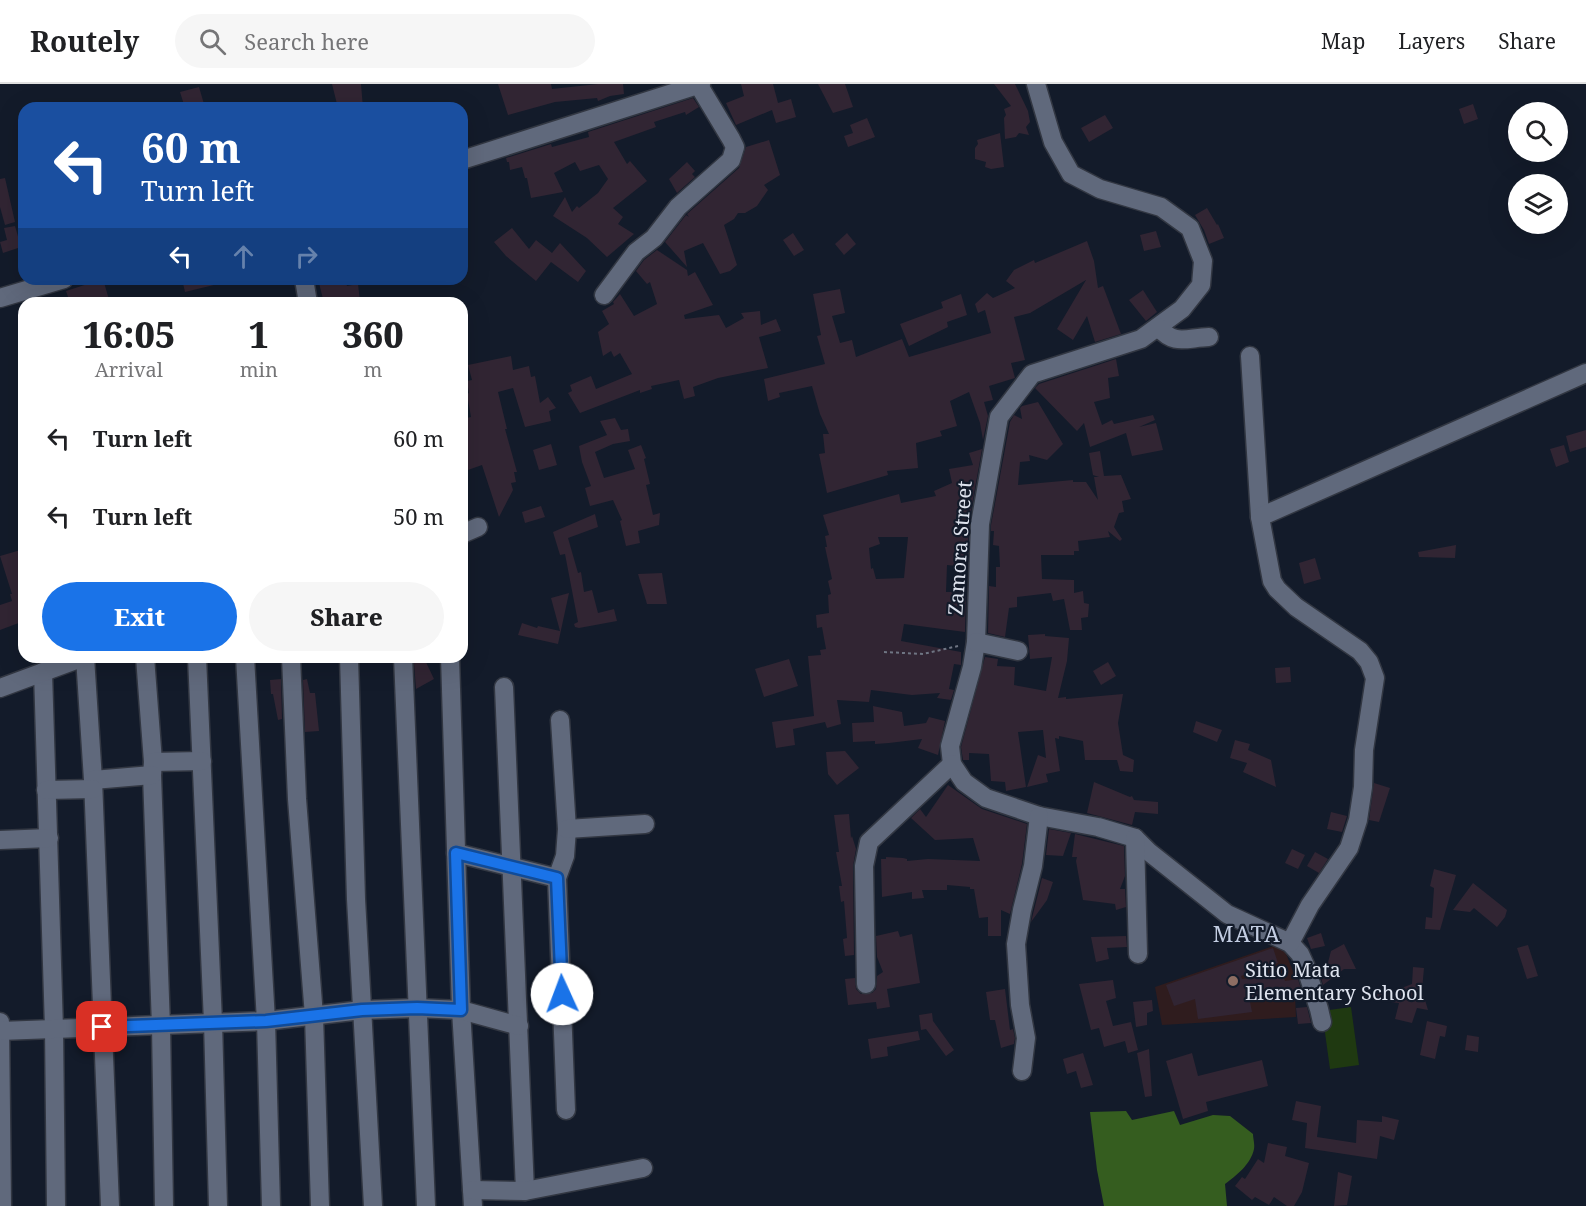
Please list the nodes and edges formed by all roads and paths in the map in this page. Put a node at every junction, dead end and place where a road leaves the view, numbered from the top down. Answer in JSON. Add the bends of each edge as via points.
{"nodes":[{"id":1,"x":700,"y":84,"type":"edge"},
{"id":2,"x":1036,"y":84,"type":"edge"},
{"id":3,"x":468,"y":158,"type":"edge"},
{"id":4,"x":44,"y":285,"type":"edge"},
{"id":5,"x":604,"y":295,"type":"dead end"},
{"id":6,"x":0,"y":298,"type":"edge"},
{"id":7,"x":1158,"y":327,"type":"junction"},
{"id":8,"x":1209,"y":337,"type":"dead end"},
{"id":9,"x":1250,"y":356,"type":"dead end"},
{"id":10,"x":1586,"y":373,"type":"edge"},
{"id":11,"x":1260,"y":517,"type":"junction"},
{"id":12,"x":976,"y":642,"type":"junction"},
{"id":13,"x":1018,"y":651,"type":"dead end"},
{"id":14,"x":884,"y":652,"type":"dead end"},
{"id":15,"x":68,"y":663,"type":"edge"},
{"id":16,"x":84,"y":663,"type":"edge"},
{"id":17,"x":145,"y":663,"type":"edge"},
{"id":18,"x":197,"y":663,"type":"edge"},
{"id":19,"x":245,"y":663,"type":"edge"},
{"id":20,"x":291,"y":663,"type":"edge"},
{"id":21,"x":349,"y":663,"type":"edge"},
{"id":22,"x":403,"y":663,"type":"edge"},
{"id":23,"x":450,"y":663,"type":"edge"},
{"id":24,"x":43,"y":672,"type":"junction"},
{"id":25,"x":504,"y":687,"type":"dead end"},
{"id":26,"x":0,"y":688,"type":"edge"},
{"id":27,"x":560,"y":720,"type":"dead end"},
{"id":28,"x":202,"y":761,"type":"junction"},
{"id":29,"x":952,"y":764,"type":"junction"},
{"id":30,"x":152,"y":768,"type":"junction"},
{"id":31,"x":93,"y":784,"type":"junction"},
{"id":32,"x":46,"y":790,"type":"junction"},
{"id":33,"x":1039,"y":816,"type":"junction"},
{"id":34,"x":645,"y":824,"type":"dead end"},
{"id":35,"x":567,"y":829,"type":"junction"},
{"id":36,"x":49,"y":838,"type":"junction"},
{"id":37,"x":1135,"y":838,"type":"junction"},
{"id":38,"x":0,"y":840,"type":"edge"},
{"id":39,"x":456,"y":853,"type":"junction"},
{"id":40,"x":512,"y":867,"type":"junction"},
{"id":41,"x":557,"y":878,"type":"junction"},
{"id":42,"x":1290,"y":943,"type":"junction"},
{"id":43,"x":1138,"y":954,"type":"dead end"},
{"id":44,"x":866,"y":984,"type":"dead end"},
{"id":45,"x":417,"y":1008,"type":"junction"},
{"id":46,"x":362,"y":1010,"type":"junction"},
{"id":47,"x":461,"y":1010,"type":"junction"},
{"id":48,"x":314,"y":1016,"type":"junction"},
{"id":49,"x":266,"y":1021,"type":"junction"},
{"id":50,"x":0,"y":1022,"type":"edge"},
{"id":51,"x":213,"y":1022,"type":"junction"},
{"id":52,"x":1322,"y":1022,"type":"dead end"},
{"id":53,"x":161,"y":1026,"type":"junction"},
{"id":54,"x":519,"y":1026,"type":"junction"},
{"id":55,"x":102,"y":1027,"type":"junction"},
{"id":56,"x":54,"y":1029,"type":"junction"},
{"id":57,"x":0,"y":1031,"type":"edge"},
{"id":58,"x":1022,"y":1071,"type":"dead end"},
{"id":59,"x":566,"y":1110,"type":"dead end"},
{"id":60,"x":643,"y":1168,"type":"dead end"},
{"id":61,"x":525,"y":1191,"type":"junction"},
{"id":62,"x":472,"y":1198,"type":"edge"},
{"id":63,"x":2,"y":1206,"type":"edge"},
{"id":64,"x":56,"y":1206,"type":"edge"},
{"id":65,"x":110,"y":1206,"type":"edge"},
{"id":66,"x":164,"y":1206,"type":"edge"},
{"id":67,"x":218,"y":1206,"type":"edge"},
{"id":68,"x":271,"y":1206,"type":"edge"},
{"id":69,"x":320,"y":1206,"type":"edge"},
{"id":70,"x":373,"y":1206,"type":"edge"},
{"id":71,"x":426,"y":1206,"type":"edge"}],
"edges":[{"from":1,"to":3,"type":"street"},
{"from":1,"to":5,"type":"street","via":[[735,147],[731,160],[678,207],[654,238],[636,252]]},
{"from":2,"to":7,"type":"street","name":"Zamora Street","via":[[1053,142],[1071,174],[1100,189],[1161,207],[1190,228],[1203,261],[1201,285],[1182,309]]},
{"from":4,"to":6,"type":"street"},
{"from":7,"to":8,"type":"street","via":[[1174,339]]},
{"from":7,"to":12,"type":"street","name":"Zamora Street","via":[[1141,339],[1032,374],[999,417],[980,524]]},
{"from":9,"to":11,"type":"street"},
{"from":10,"to":11,"type":"street"},
{"from":11,"to":42,"type":"street","via":[[1277,590],[1360,651],[1370,662],[1375,678],[1358,820],[1349,848],[1310,905]]},
{"from":12,"to":13,"type":"street"},
{"from":12,"to":14,"type":"path","via":[[922,654]]},
{"from":12,"to":29,"type":"street","name":"Zamora Street","via":[[950,746]]},
{"from":15,"to":24,"type":"street"},
{"from":16,"to":31,"type":"street"},
{"from":17,"to":30,"type":"street"},
{"from":18,"to":28,"type":"street"},
{"from":19,"to":49,"type":"street"},
{"from":20,"to":48,"type":"street","via":[[297,799]]},
{"from":21,"to":46,"type":"street"},
{"from":22,"to":45,"type":"street"},
{"from":23,"to":39,"type":"street"},
{"from":24,"to":26,"type":"street"},
{"from":24,"to":32,"type":"street"},
{"from":25,"to":40,"type":"street"},
{"from":27,"to":35,"type":"street"},
{"from":28,"to":30,"type":"street"},
{"from":28,"to":51,"type":"street"},
{"from":29,"to":33,"type":"street","via":[[963,782],[986,798]]},
{"from":29,"to":44,"type":"street","via":[[869,842],[864,866]]},
{"from":30,"to":31,"type":"street"},
{"from":30,"to":53,"type":"street"},
{"from":31,"to":32,"type":"street"},
{"from":31,"to":55,"type":"street"},
{"from":32,"to":36,"type":"street"},
{"from":33,"to":37,"type":"street"},
{"from":33,"to":58,"type":"street","via":[[1017,944],[1026,1038]]},
{"from":34,"to":35,"type":"street"},
{"from":35,"to":41,"type":"street","via":[[565,856]]},
{"from":36,"to":38,"type":"street"},
{"from":36,"to":56,"type":"street"},
{"from":37,"to":42,"type":"street","via":[[1227,914]]},
{"from":37,"to":43,"type":"street"},
{"from":39,"to":40,"type":"street"},
{"from":39,"to":47,"type":"street"},
{"from":40,"to":41,"type":"street"},
{"from":40,"to":54,"type":"street"},
{"from":41,"to":59,"type":"street"},
{"from":42,"to":52,"type":"street","via":[[1305,965]]},
{"from":45,"to":46,"type":"street"},
{"from":45,"to":47,"type":"street"},
{"from":45,"to":71,"type":"street"},
{"from":46,"to":48,"type":"street"},
{"from":46,"to":70,"type":"street"},
{"from":47,"to":54,"type":"street"},
{"from":47,"to":62,"type":"street"},
{"from":48,"to":49,"type":"street"},
{"from":48,"to":69,"type":"street"},
{"from":49,"to":51,"type":"street"},
{"from":49,"to":68,"type":"street"},
{"from":50,"to":57,"type":"street"},
{"from":51,"to":53,"type":"street"},
{"from":51,"to":67,"type":"street"},
{"from":53,"to":55,"type":"street"},
{"from":53,"to":66,"type":"street"},
{"from":54,"to":61,"type":"street"},
{"from":55,"to":56,"type":"street"},
{"from":55,"to":65,"type":"street"},
{"from":56,"to":57,"type":"street"},
{"from":56,"to":64,"type":"street"},
{"from":57,"to":63,"type":"street"},
{"from":60,"to":61,"type":"street"},
{"from":61,"to":62,"type":"street"}]}
